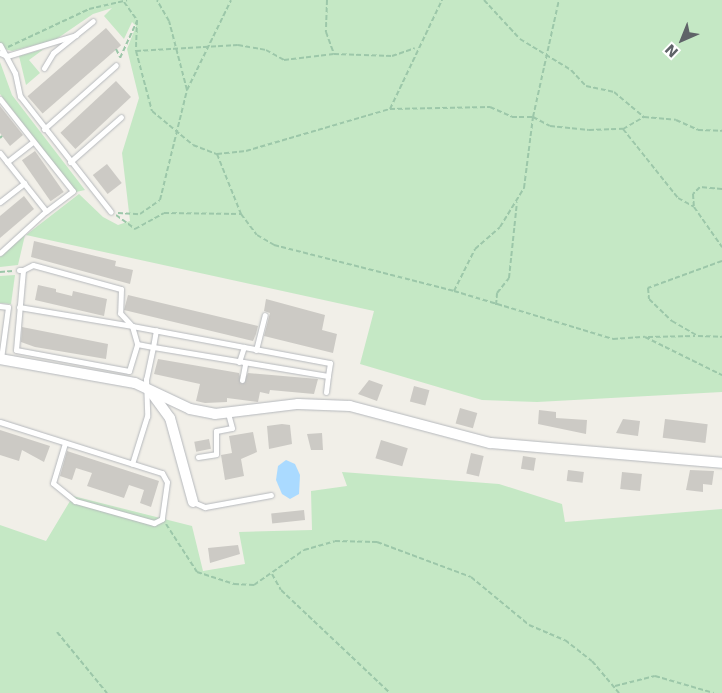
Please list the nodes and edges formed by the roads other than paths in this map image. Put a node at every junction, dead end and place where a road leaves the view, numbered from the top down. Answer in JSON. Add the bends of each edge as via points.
{"nodes":[{"id":1,"x":93,"y":21,"type":"dead end"},
{"id":2,"x":76,"y":35,"type":"junction"},
{"id":3,"x":3,"y":46,"type":"edge"},
{"id":4,"x":0,"y":53,"type":"edge"},
{"id":5,"x":7,"y":56,"type":"junction"},
{"id":6,"x":116,"y":65,"type":"dead end"},
{"id":7,"x":44,"y":68,"type":"dead end"},
{"id":8,"x":0,"y":100,"type":"edge"},
{"id":9,"x":122,"y":117,"type":"dead end"},
{"id":10,"x":44,"y":129,"type":"junction"},
{"id":11,"x":33,"y":142,"type":"junction"},
{"id":12,"x":0,"y":153,"type":"edge"},
{"id":13,"x":7,"y":162,"type":"junction"},
{"id":14,"x":70,"y":162,"type":"junction"},
{"id":15,"x":24,"y":182,"type":"junction"},
{"id":16,"x":0,"y":202,"type":"edge"},
{"id":17,"x":46,"y":211,"type":"junction"},
{"id":18,"x":111,"y":212,"type":"road end"},
{"id":19,"x":0,"y":253,"type":"edge"},
{"id":20,"x":0,"y":306,"type":"edge"},
{"id":21,"x":19,"y":307,"type":"junction"},
{"id":22,"x":265,"y":314,"type":"dead end"},
{"id":23,"x":132,"y":326,"type":"junction"},
{"id":24,"x":156,"y":330,"type":"junction"},
{"id":25,"x":137,"y":344,"type":"junction"},
{"id":26,"x":2,"y":345,"type":"edge"},
{"id":27,"x":153,"y":347,"type":"junction"},
{"id":28,"x":244,"y":347,"type":"junction"},
{"id":29,"x":256,"y":350,"type":"junction"},
{"id":30,"x":0,"y":359,"type":"edge"},
{"id":31,"x":239,"y":362,"type":"junction"},
{"id":32,"x":245,"y":364,"type":"junction"},
{"id":33,"x":328,"y":376,"type":"junction"},
{"id":34,"x":242,"y":380,"type":"dead end"},
{"id":35,"x":148,"y":387,"type":"junction"},
{"id":36,"x":326,"y":392,"type":"dead end"},
{"id":37,"x":228,"y":412,"type":"junction"},
{"id":38,"x":0,"y":422,"type":"edge"},
{"id":39,"x":65,"y":443,"type":"junction"},
{"id":40,"x":198,"y":457,"type":"dead end"},
{"id":41,"x":722,"y":463,"type":"edge"},
{"id":42,"x":132,"y":464,"type":"junction"},
{"id":43,"x":271,"y":495,"type":"dead end"},
{"id":44,"x":194,"y":502,"type":"joint"}],
"edges":[{"from":1,"to":2,"type":"lane"},
{"from":2,"to":5,"type":"lane"},
{"from":2,"to":7,"type":"lane","via":[[53,53]]},
{"from":3,"to":5,"type":"lane"},
{"from":4,"to":5,"type":"lane"},
{"from":5,"to":10,"type":"lane","via":[[20,96]]},
{"from":6,"to":10,"type":"lane"},
{"from":8,"to":11,"type":"lane"},
{"from":9,"to":14,"type":"lane"},
{"from":10,"to":14,"type":"lane"},
{"from":11,"to":13,"type":"lane"},
{"from":11,"to":17,"type":"lane","via":[[73,191]]},
{"from":12,"to":13,"type":"lane"},
{"from":13,"to":15,"type":"lane"},
{"from":14,"to":18,"type":"lane"},
{"from":15,"to":16,"type":"lane"},
{"from":15,"to":17,"type":"lane"},
{"from":17,"to":19,"type":"lane"},
{"from":20,"to":26,"type":"lane","via":[[8,307]]},
{"from":21,"to":23,"type":"lane"},
{"from":21,"to":23,"type":"lane","via":[[21,270],[33,265],[121,289],[120,313]]},
{"from":21,"to":25,"type":"lane","via":[[16,350],[129,371]]},
{"from":22,"to":29,"type":"lane"},
{"from":23,"to":24,"type":"lane"},
{"from":23,"to":25,"type":"lane"},
{"from":24,"to":27,"type":"lane"},
{"from":24,"to":28,"type":"lane"},
{"from":25,"to":27,"type":"lane"},
{"from":26,"to":30,"type":"lane"},
{"from":27,"to":31,"type":"lane"},
{"from":27,"to":35,"type":"lane"},
{"from":28,"to":29,"type":"lane"},
{"from":28,"to":31,"type":"lane"},
{"from":29,"to":33,"type":"lane","via":[[330,363]]},
{"from":30,"to":35,"type":"street"},
{"from":31,"to":32,"type":"lane"},
{"from":32,"to":33,"type":"lane"},
{"from":32,"to":34,"type":"lane"},
{"from":33,"to":36,"type":"lane"},
{"from":35,"to":37,"type":"street","via":[[190,409]]},
{"from":35,"to":42,"type":"lane","via":[[147,416]]},
{"from":35,"to":44,"type":"street","via":[[170,418]]},
{"from":37,"to":40,"type":"lane","via":[[232,428],[216,431],[216,454]]},
{"from":37,"to":41,"type":"street","via":[[298,404],[350,406],[490,443]]},
{"from":38,"to":39,"type":"lane"},
{"from":39,"to":42,"type":"lane"},
{"from":39,"to":42,"type":"lane","via":[[52,484],[75,501],[154,523],[162,519],[167,482],[162,473]]},
{"from":43,"to":44,"type":"lane","via":[[204,507]]}]}
